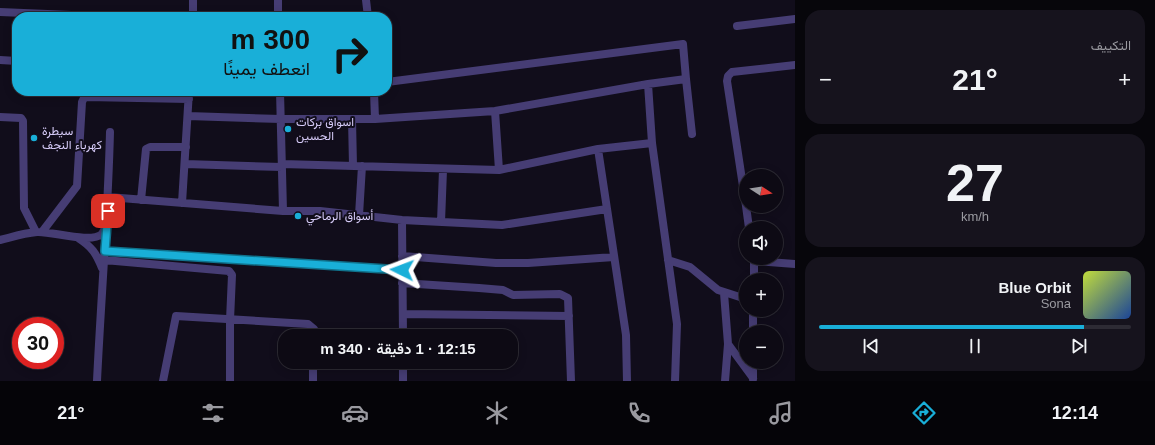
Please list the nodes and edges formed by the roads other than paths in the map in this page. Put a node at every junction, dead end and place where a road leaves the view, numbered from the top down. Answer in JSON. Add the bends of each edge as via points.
{"nodes":[{"id":1,"x":193,"y":0,"type":"edge"},
{"id":2,"x":278,"y":0,"type":"edge"},
{"id":3,"x":366,"y":0,"type":"edge"},
{"id":4,"x":0,"y":12,"type":"edge"},
{"id":5,"x":193,"y":12,"type":"edge"},
{"id":6,"x":278,"y":12,"type":"edge"},
{"id":7,"x":367,"y":12,"type":"edge"},
{"id":8,"x":12,"y":13,"type":"edge"},
{"id":9,"x":795,"y":19,"type":"edge"},
{"id":10,"x":737,"y":26,"type":"dead end"},
{"id":11,"x":0,"y":60,"type":"edge"},
{"id":12,"x":12,"y":61,"type":"edge"},
{"id":13,"x":795,"y":65,"type":"edge"},
{"id":14,"x":686,"y":79,"type":"junction"},
{"id":15,"x":392,"y":81,"type":"edge"},
{"id":16,"x":648,"y":84,"type":"junction"},
{"id":17,"x":154,"y":96,"type":"edge"},
{"id":18,"x":189,"y":96,"type":"edge"},
{"id":19,"x":280,"y":96,"type":"edge"},
{"id":20,"x":374,"y":96,"type":"edge"},
{"id":21,"x":495,"y":111,"type":"junction"},
{"id":22,"x":188,"y":116,"type":"junction"},
{"id":23,"x":0,"y":117,"type":"edge"},
{"id":24,"x":281,"y":119,"type":"junction"},
{"id":25,"x":352,"y":119,"type":"junction"},
{"id":26,"x":375,"y":119,"type":"junction"},
{"id":27,"x":110,"y":132,"type":"dead end"},
{"id":28,"x":692,"y":134,"type":"dead end"},
{"id":29,"x":652,"y":143,"type":"junction"},
{"id":30,"x":186,"y":147,"type":"junction"},
{"id":31,"x":598,"y":149,"type":"junction"},
{"id":32,"x":185,"y":164,"type":"junction"},
{"id":33,"x":282,"y":166,"type":"junction"},
{"id":34,"x":353,"y":166,"type":"junction"},
{"id":35,"x":362,"y":166,"type":"junction"},
{"id":36,"x":741,"y":169,"type":"edge"},
{"id":37,"x":443,"y":170,"type":"junction"},
{"id":38,"x":499,"y":170,"type":"junction"},
{"id":39,"x":108,"y":197,"type":"junction"},
{"id":40,"x":141,"y":200,"type":"junction"},
{"id":41,"x":182,"y":203,"type":"junction"},
{"id":42,"x":607,"y":209,"type":"junction"},
{"id":43,"x":283,"y":211,"type":"junction"},
{"id":44,"x":359,"y":215,"type":"junction"},
{"id":45,"x":402,"y":220,"type":"junction"},
{"id":46,"x":441,"y":222,"type":"junction"},
{"id":47,"x":107,"y":224,"type":"junction"},
{"id":48,"x":39,"y":232,"type":"junction"},
{"id":49,"x":76,"y":236,"type":"junction"},
{"id":50,"x":0,"y":240,"type":"edge"},
{"id":51,"x":105,"y":251,"type":"junction"},
{"id":52,"x":402,"y":256,"type":"junction"},
{"id":53,"x":614,"y":257,"type":"junction"},
{"id":54,"x":104,"y":260,"type":"junction"},
{"id":55,"x":668,"y":260,"type":"junction"},
{"id":56,"x":783,"y":263,"type":"edge"},
{"id":57,"x":795,"y":264,"type":"edge"},
{"id":58,"x":402,"y":270,"type":"junction"},
{"id":59,"x":103,"y":271,"type":"junction"},
{"id":60,"x":402,"y":283,"type":"junction"},
{"id":61,"x":724,"y":293,"type":"junction"},
{"id":62,"x":739,"y":297,"type":"edge"},
{"id":63,"x":403,"y":314,"type":"junction"},
{"id":64,"x":569,"y":316,"type":"junction"},
{"id":65,"x":230,"y":320,"type":"junction"},
{"id":66,"x":314,"y":329,"type":"edge"},
{"id":67,"x":403,"y":329,"type":"edge"},
{"id":68,"x":728,"y":344,"type":"junction"},
{"id":69,"x":313,"y":369,"type":"edge"},
{"id":70,"x":403,"y":369,"type":"edge"},
{"id":71,"x":753,"y":369,"type":"edge"},
{"id":72,"x":753,"y":380,"type":"edge"},
{"id":73,"x":97,"y":381,"type":"edge"},
{"id":74,"x":163,"y":381,"type":"edge"},
{"id":75,"x":230,"y":381,"type":"edge"},
{"id":76,"x":313,"y":381,"type":"edge"},
{"id":77,"x":403,"y":381,"type":"edge"},
{"id":78,"x":571,"y":381,"type":"edge"},
{"id":79,"x":627,"y":381,"type":"edge"},
{"id":80,"x":675,"y":381,"type":"edge"},
{"id":81,"x":725,"y":381,"type":"edge"}],
"edges":[{"from":1,"to":5,"type":"street"},
{"from":2,"to":6,"type":"street"},
{"from":3,"to":7,"type":"street"},
{"from":4,"to":8,"type":"street"},
{"from":9,"to":10,"type":"street"},
{"from":11,"to":12,"type":"street"},
{"from":13,"to":36,"type":"street","via":[[732,72],[728,76]]},
{"from":14,"to":15,"type":"street","via":[[683,44]]},
{"from":14,"to":16,"type":"street"},
{"from":14,"to":28,"type":"street"},
{"from":16,"to":21,"type":"street"},
{"from":16,"to":29,"type":"street"},
{"from":17,"to":48,"type":"street","via":[[84,98],[78,186]]},
{"from":18,"to":22,"type":"street"},
{"from":19,"to":24,"type":"street"},
{"from":20,"to":26,"type":"street"},
{"from":21,"to":26,"type":"street"},
{"from":21,"to":38,"type":"street"},
{"from":22,"to":24,"type":"street"},
{"from":22,"to":30,"type":"street"},
{"from":23,"to":48,"type":"street","via":[[22,118],[24,208]]},
{"from":24,"to":25,"type":"street"},
{"from":24,"to":33,"type":"street"},
{"from":25,"to":26,"type":"street"},
{"from":25,"to":34,"type":"street"},
{"from":27,"to":39,"type":"street"},
{"from":29,"to":31,"type":"street"},
{"from":29,"to":55,"type":"street"},
{"from":30,"to":32,"type":"street"},
{"from":30,"to":40,"type":"street","via":[[146,149]]},
{"from":31,"to":38,"type":"street"},
{"from":31,"to":42,"type":"street"},
{"from":32,"to":33,"type":"street"},
{"from":32,"to":41,"type":"street"},
{"from":33,"to":34,"type":"street"},
{"from":33,"to":43,"type":"street"},
{"from":34,"to":35,"type":"street"},
{"from":35,"to":37,"type":"street"},
{"from":35,"to":44,"type":"street"},
{"from":37,"to":38,"type":"street"},
{"from":37,"to":46,"type":"street"},
{"from":39,"to":40,"type":"street"},
{"from":39,"to":47,"type":"street"},
{"from":40,"to":41,"type":"street"},
{"from":41,"to":43,"type":"street"},
{"from":42,"to":46,"type":"street","via":[[502,225]]},
{"from":42,"to":53,"type":"street"},
{"from":43,"to":44,"type":"street"},
{"from":44,"to":45,"type":"street"},
{"from":45,"to":46,"type":"street"},
{"from":45,"to":52,"type":"street"},
{"from":47,"to":49,"type":"street","via":[[102,234],[94,237]]},
{"from":47,"to":51,"type":"street"},
{"from":48,"to":49,"type":"street"},
{"from":48,"to":50,"type":"street"},
{"from":49,"to":59,"type":"street","via":[[89,244],[97,255]]},
{"from":51,"to":54,"type":"street"},
{"from":51,"to":58,"type":"street"},
{"from":52,"to":53,"type":"street","via":[[496,263]]},
{"from":52,"to":58,"type":"street"},
{"from":53,"to":79,"type":"street","via":[[626,335]]},
{"from":54,"to":59,"type":"street"},
{"from":54,"to":65,"type":"street","via":[[229,271],[232,275]]},
{"from":55,"to":61,"type":"street","via":[[690,267]]},
{"from":55,"to":80,"type":"street","via":[[677,324]]},
{"from":56,"to":57,"type":"street"},
{"from":58,"to":60,"type":"street"},
{"from":59,"to":73,"type":"street"},
{"from":60,"to":63,"type":"street"},
{"from":60,"to":64,"type":"street","via":[[503,290],[513,295],[560,294],[568,298]]},
{"from":61,"to":62,"type":"street"},
{"from":61,"to":68,"type":"street"},
{"from":63,"to":64,"type":"street"},
{"from":63,"to":67,"type":"street"},
{"from":64,"to":78,"type":"street"},
{"from":65,"to":66,"type":"street","via":[[308,324]]},
{"from":65,"to":74,"type":"street","via":[[176,316]]},
{"from":65,"to":75,"type":"street"},
{"from":68,"to":72,"type":"street"},
{"from":68,"to":81,"type":"street"},
{"from":69,"to":76,"type":"street"},
{"from":70,"to":77,"type":"street"},
{"from":71,"to":72,"type":"street"}]}
